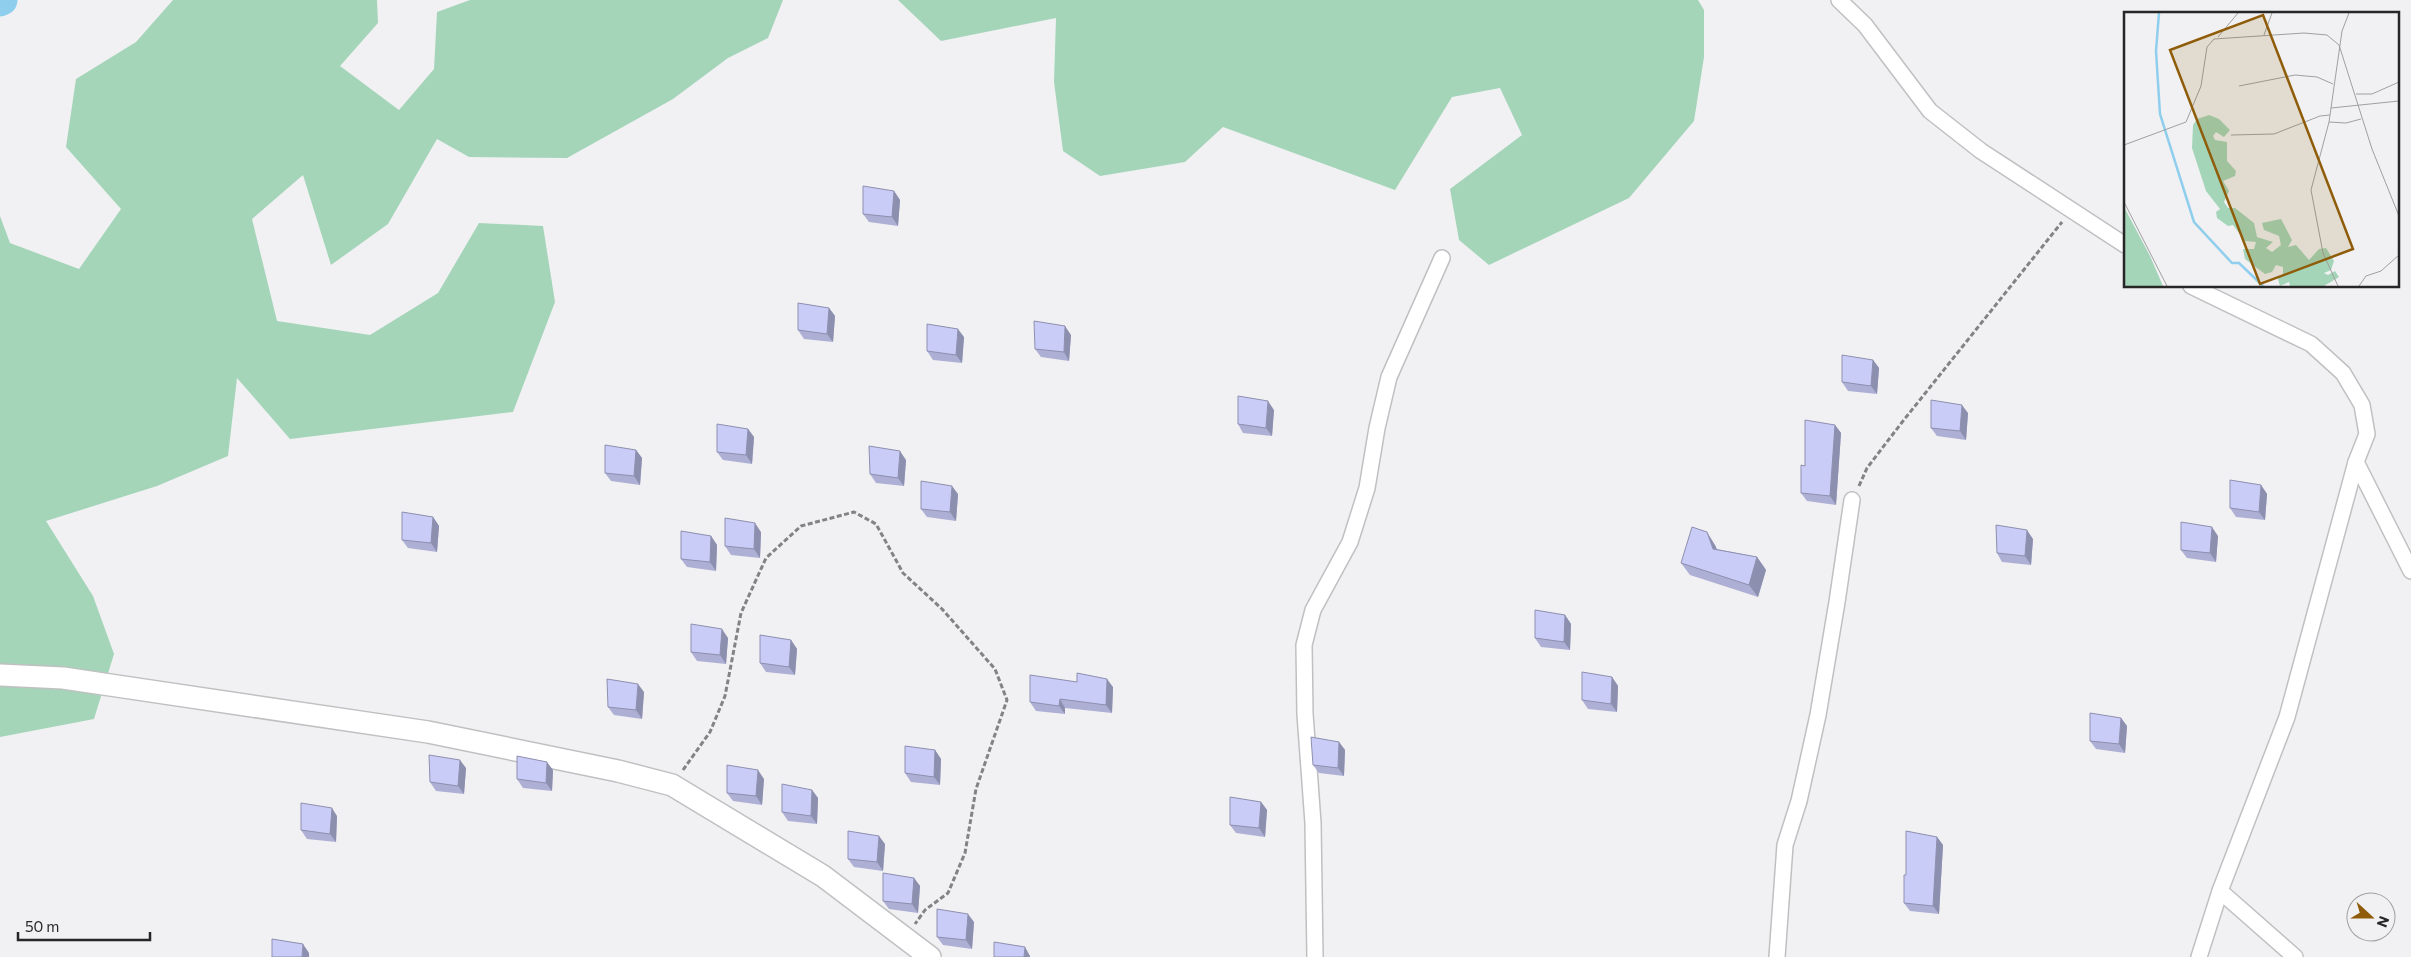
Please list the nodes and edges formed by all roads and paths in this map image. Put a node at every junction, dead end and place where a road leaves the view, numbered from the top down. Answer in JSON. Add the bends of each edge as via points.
{"nodes":[{"id":1,"x":1839,"y":0,"type":"edge"},
{"id":2,"x":2071,"y":211,"type":"junction"},
{"id":3,"x":2124,"y":244,"type":"edge"},
{"id":4,"x":1442,"y":258,"type":"dead end"},
{"id":5,"x":2194,"y":288,"type":"edge"},
{"id":6,"x":2356,"y":462,"type":"junction"},
{"id":7,"x":1852,"y":500,"type":"joint"},
{"id":8,"x":2411,"y":571,"type":"edge"},
{"id":9,"x":0,"y":675,"type":"edge"},
{"id":10,"x":672,"y":785,"type":"junction"},
{"id":11,"x":2220,"y":892,"type":"junction"},
{"id":12,"x":905,"y":937,"type":"junction"},
{"id":13,"x":930,"y":957,"type":"edge"},
{"id":14,"x":1315,"y":957,"type":"edge"},
{"id":15,"x":1777,"y":957,"type":"edge"},
{"id":16,"x":2199,"y":957,"type":"edge"},
{"id":17,"x":2295,"y":957,"type":"edge"}],
"edges":[{"from":1,"to":2,"type":"street","via":[[1865,25],[1930,111],[1981,152]]},
{"from":2,"to":3,"type":"street"},
{"from":2,"to":7,"type":"path","via":[[1867,468]]},
{"from":4,"to":14,"type":"street","via":[[1389,377],[1367,488],[1350,542],[1313,610],[1304,645],[1313,823]]},
{"from":5,"to":6,"type":"street","via":[[2311,344],[2343,373],[2362,405],[2367,434]]},
{"from":6,"to":8,"type":"street"},
{"from":6,"to":11,"type":"street","via":[[2287,717]]},
{"from":7,"to":15,"type":"street","via":[[1818,715],[1786,845]]},
{"from":9,"to":10,"type":"main road","via":[[63,678],[428,732]]},
{"from":10,"to":12,"type":"main road","via":[[823,876]]},
{"from":10,"to":12,"type":"path","via":[[710,732],[725,696],[741,613],[766,558],[801,526],[854,512],[876,524],[902,574],[942,609],[994,669],[1007,700],[976,789],[965,852],[948,893],[925,910]]},
{"from":11,"to":16,"type":"street"},
{"from":11,"to":17,"type":"street"},
{"from":12,"to":13,"type":"main road"}]}
